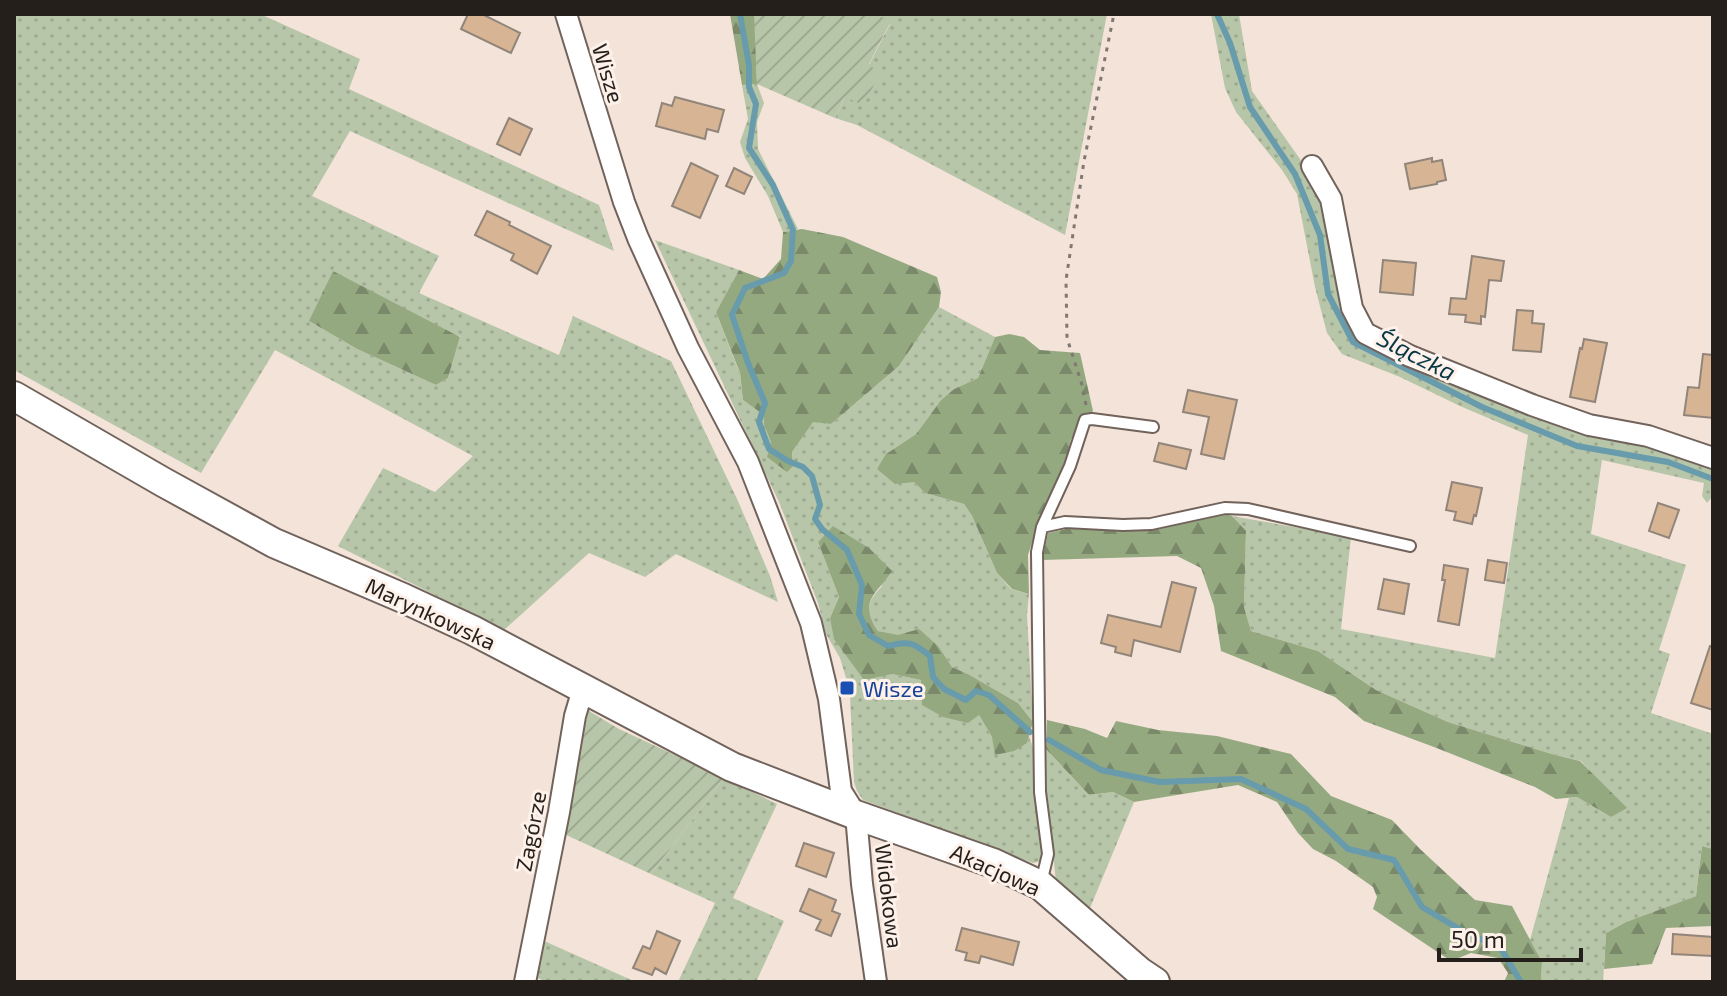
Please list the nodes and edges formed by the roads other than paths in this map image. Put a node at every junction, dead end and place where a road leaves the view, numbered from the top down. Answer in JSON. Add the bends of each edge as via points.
{"nodes":[{"id":1,"x":566,"y":14,"type":"edge"},
{"id":2,"x":1312,"y":166,"type":"dead end"},
{"id":3,"x":14,"y":396,"type":"edge"},
{"id":4,"x":1153,"y":427,"type":"dead end"},
{"id":5,"x":1713,"y":458,"type":"edge"},
{"id":6,"x":1042,"y":527,"type":"junction"},
{"id":7,"x":1410,"y":546,"type":"dead end"},
{"id":8,"x":583,"y":689,"type":"junction"},
{"id":9,"x":856,"y":815,"type":"junction"},
{"id":10,"x":1040,"y":885,"type":"junction"},
{"id":11,"x":525,"y":982,"type":"edge"},
{"id":12,"x":876,"y":982,"type":"edge"},
{"id":13,"x":1155,"y":982,"type":"edge"}],
"edges":[{"from":1,"to":9,"type":"street","name":"Wisze","via":[[638,238],[748,462],[811,623],[829,699],[841,791]]},
{"from":2,"to":5,"type":"street","via":[[1331,199],[1352,308],[1365,333],[1532,405]]},
{"from":3,"to":8,"type":"street","name":"Marynkowska","via":[[274,543],[472,630]]},
{"from":4,"to":6,"type":"lane","via":[[1085,420]]},
{"from":6,"to":7,"type":"lane","via":[[1065,522],[1151,524],[1225,508],[1248,509]]},
{"from":6,"to":10,"type":"lane","via":[[1036,602],[1040,792],[1048,854]]},
{"from":8,"to":9,"type":"street","name":"Marynkowska","via":[[732,767]]},
{"from":8,"to":11,"type":"street","name":"Zagórze"},
{"from":9,"to":10,"type":"street","name":"Akacjowa"},
{"from":9,"to":12,"type":"street","name":"Widokowa"},
{"from":10,"to":13,"type":"street","name":"Akacjowa"}]}
